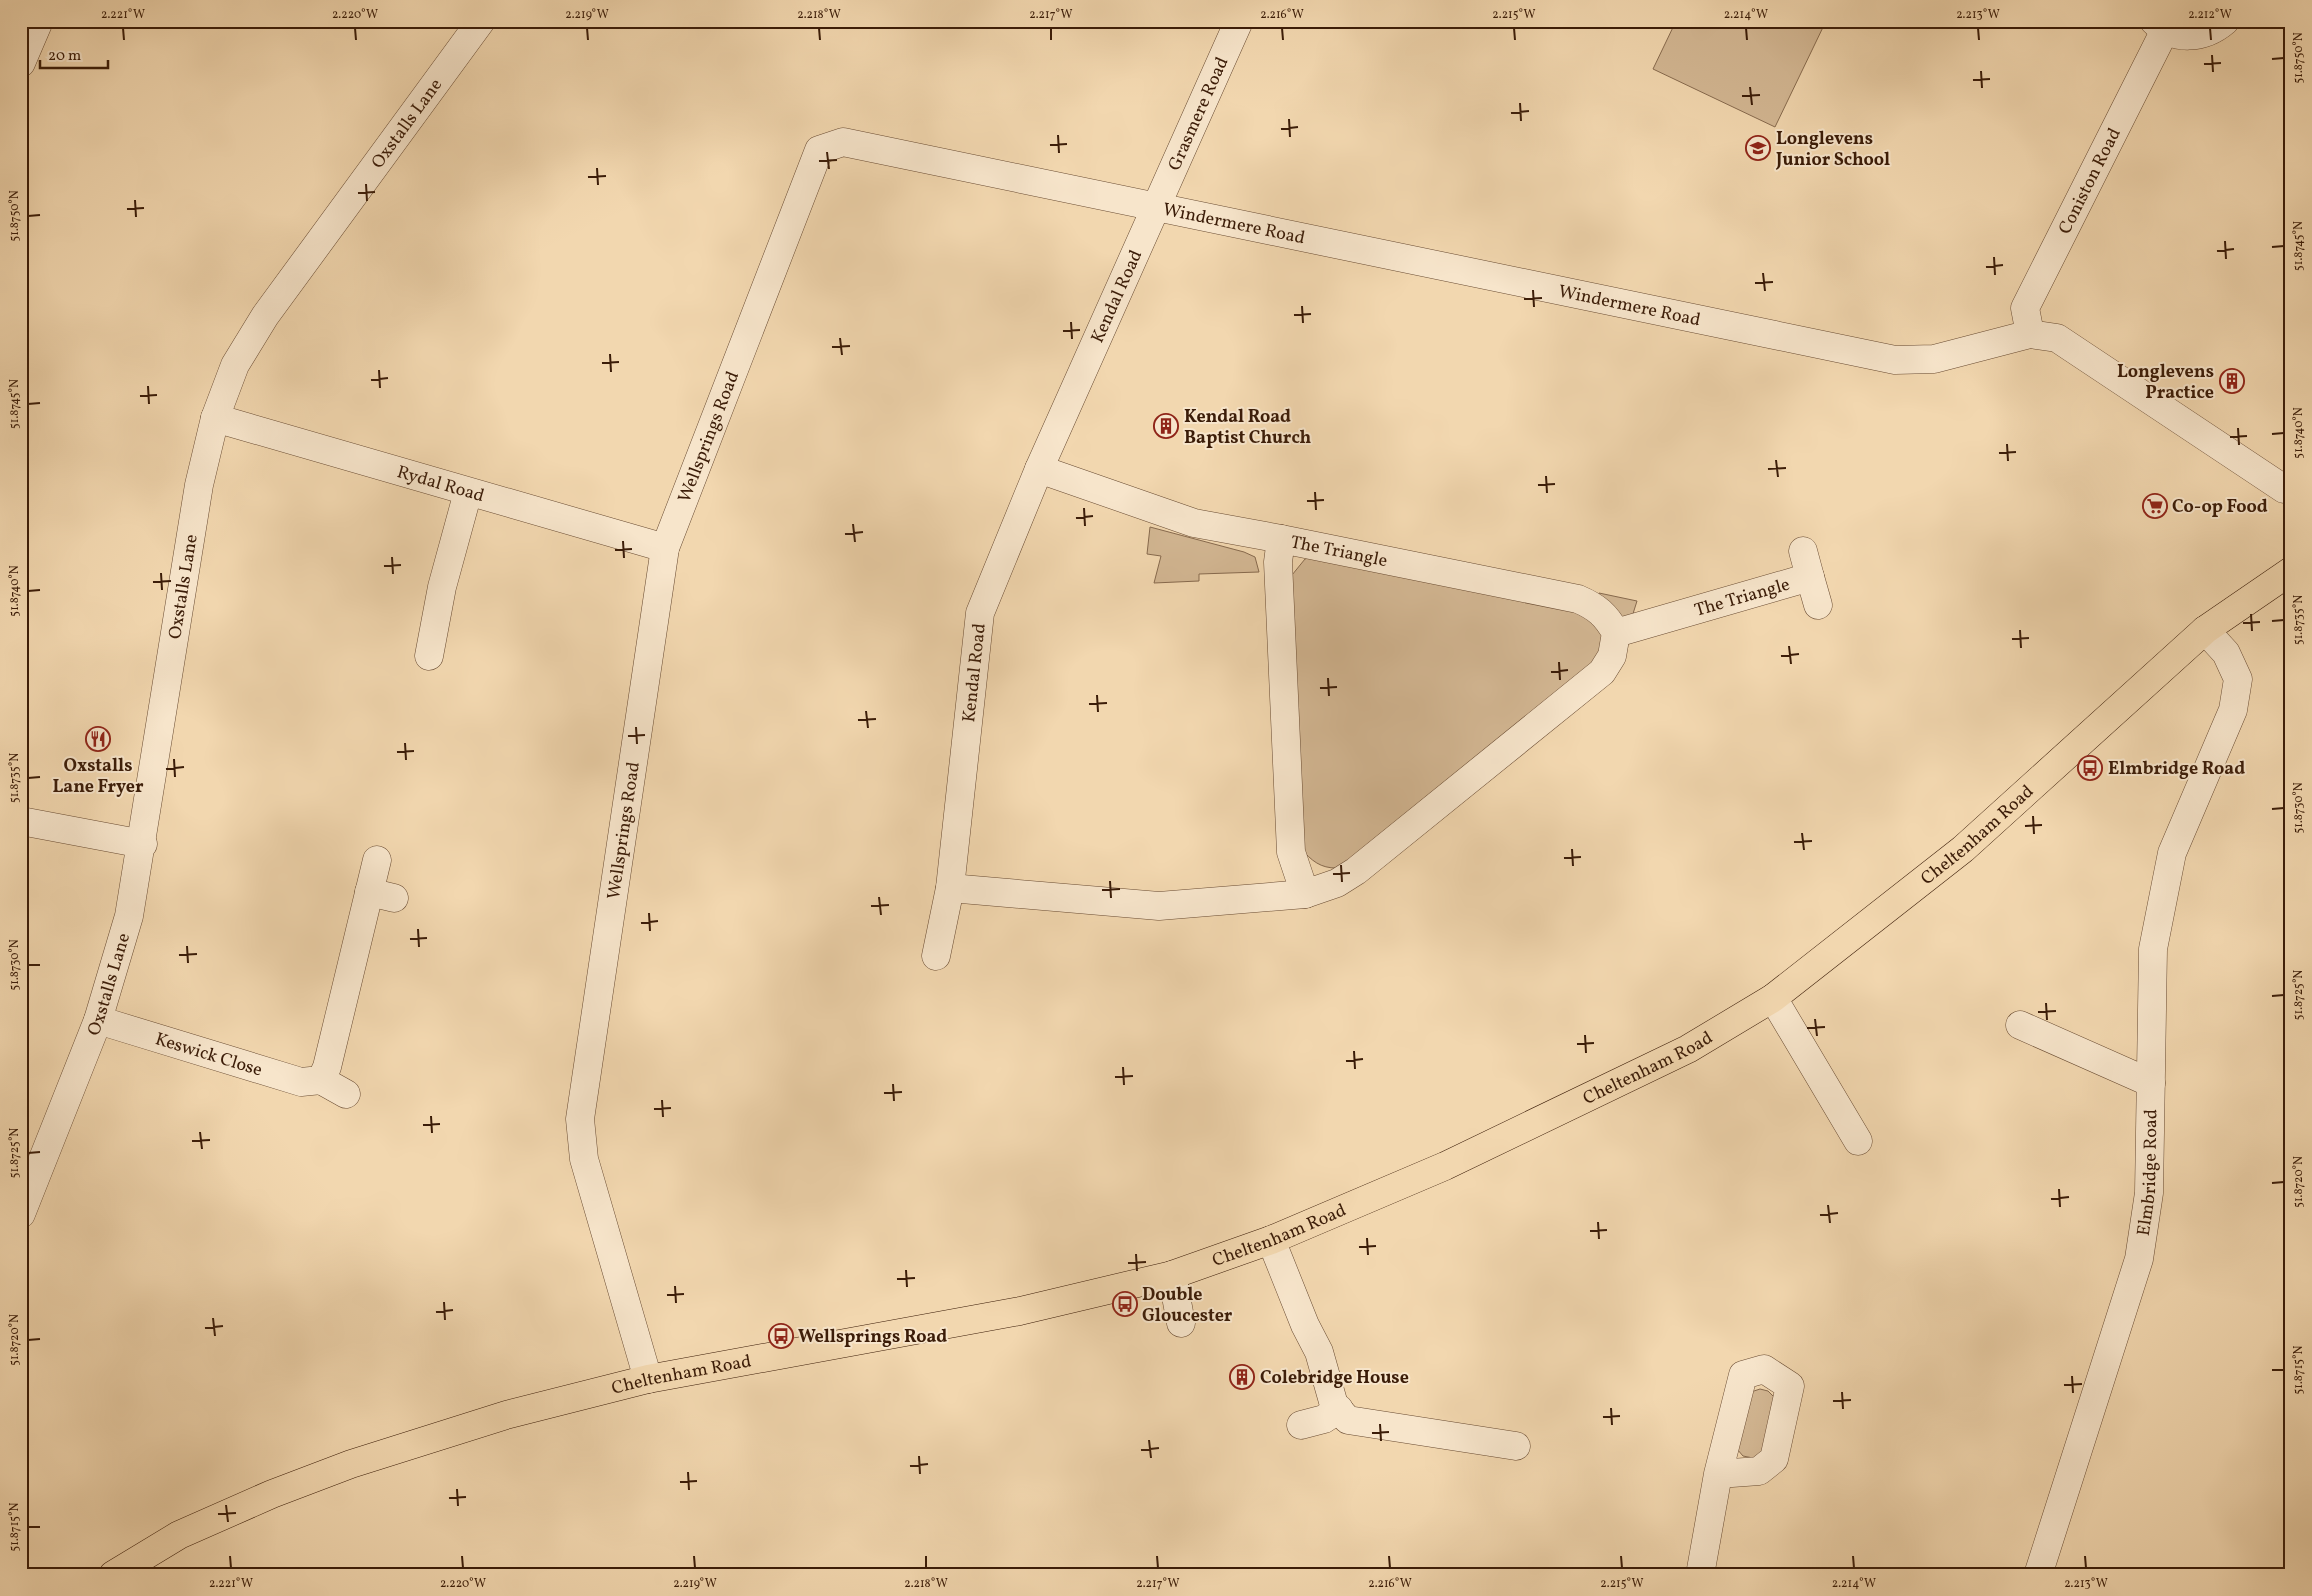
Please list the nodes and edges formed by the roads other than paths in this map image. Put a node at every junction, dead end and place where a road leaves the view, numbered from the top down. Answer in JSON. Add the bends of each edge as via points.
{"nodes":[{"id":1,"x":39,"y":21,"type":"edge"},
{"id":2,"x":481,"y":21,"type":"edge"},
{"id":3,"x":1239,"y":21,"type":"edge"},
{"id":4,"x":2225,"y":21,"type":"edge"},
{"id":5,"x":2160,"y":26,"type":"edge"},
{"id":6,"x":21,"y":63,"type":"edge"},
{"id":7,"x":819,"y":150,"type":"joint"},
{"id":8,"x":1157,"y":206,"type":"junction"},
{"id":9,"x":2030,"y":334,"type":"junction"},
{"id":10,"x":215,"y":418,"type":"junction"},
{"id":11,"x":1039,"y":469,"type":"junction"},
{"id":12,"x":2287,"y":490,"type":"edge"},
{"id":13,"x":468,"y":492,"type":"junction"},
{"id":14,"x":1281,"y":539,"type":"junction"},
{"id":15,"x":665,"y":548,"type":"junction"},
{"id":16,"x":1803,"y":551,"type":"dead end"},
{"id":17,"x":2291,"y":571,"type":"edge"},
{"id":18,"x":1810,"y":577,"type":"junction"},
{"id":19,"x":1818,"y":605,"type":"dead end"},
{"id":20,"x":2205,"y":630,"type":"junction"},
{"id":21,"x":1616,"y":633,"type":"junction"},
{"id":22,"x":430,"y":656,"type":"dead end"},
{"id":23,"x":21,"y":821,"type":"edge"},
{"id":24,"x":143,"y":844,"type":"junction"},
{"id":25,"x":376,"y":860,"type":"dead end"},
{"id":26,"x":950,"y":888,"type":"junction"},
{"id":27,"x":1304,"y":894,"type":"junction"},
{"id":28,"x":936,"y":956,"type":"dead end"},
{"id":29,"x":1773,"y":998,"type":"junction"},
{"id":30,"x":98,"y":1020,"type":"junction"},
{"id":31,"x":2014,"y":1022,"type":"dead end"},
{"id":32,"x":321,"y":1080,"type":"junction"},
{"id":33,"x":2151,"y":1083,"type":"junction"},
{"id":34,"x":346,"y":1094,"type":"dead end"},
{"id":35,"x":1858,"y":1141,"type":"dead end"},
{"id":36,"x":21,"y":1214,"type":"edge"},
{"id":37,"x":1271,"y":1240,"type":"junction"},
{"id":38,"x":1172,"y":1275,"type":"junction"},
{"id":39,"x":1181,"y":1323,"type":"dead end"},
{"id":40,"x":648,"y":1379,"type":"junction"},
{"id":41,"x":1339,"y":1409,"type":"junction"},
{"id":42,"x":1301,"y":1425,"type":"dead end"},
{"id":43,"x":1516,"y":1446,"type":"dead end"},
{"id":44,"x":1718,"y":1474,"type":"dead end"},
{"id":45,"x":113,"y":1575,"type":"edge"},
{"id":46,"x":1700,"y":1575,"type":"edge"},
{"id":47,"x":2038,"y":1575,"type":"edge"}],
"edges":[{"from":1,"to":6,"type":"street"},
{"from":2,"to":10,"type":"street","name":"Oxstalls Lane","via":[[265,316],[235,366]]},
{"from":3,"to":8,"type":"street","name":"Grasmere Road"},
{"from":4,"to":5,"type":"street","name":"Coniston Road","via":[[2205,34],[2192,36],[2179,35]]},
{"from":5,"to":9,"type":"street","name":"Coniston Road","via":[[2026,308]]},
{"from":7,"to":8,"type":"street","name":"Windermere Road","via":[[843,142]]},
{"from":7,"to":15,"type":"street","name":"Wellsprings Road"},
{"from":8,"to":9,"type":"street","name":"Windermere Road","via":[[1895,360],[1934,359]]},
{"from":8,"to":11,"type":"street","name":"Kendal Road"},
{"from":9,"to":12,"type":"street","name":"Windermere Road","via":[[2057,338]]},
{"from":10,"to":13,"type":"street","name":"Rydal Road"},
{"from":10,"to":24,"type":"street","name":"Oxstalls Lane","via":[[199,485]]},
{"from":11,"to":14,"type":"street","via":[[1186,520]]},
{"from":11,"to":26,"type":"street","name":"Kendal Road","via":[[980,614]]},
{"from":13,"to":15,"type":"street","name":"Rydal Road"},
{"from":13,"to":22,"type":"street","via":[[442,587]]},
{"from":14,"to":21,"type":"street","name":"The Triangle","via":[[1578,599],[1595,606],[1607,617]]},
{"from":14,"to":27,"type":"street","name":"The Triangle","via":[[1278,562],[1291,852]]},
{"from":15,"to":40,"type":"street","name":"Wellsprings Road","via":[[580,1119],[584,1159]]},
{"from":16,"to":18,"type":"street","name":"The Triangle"},
{"from":17,"to":20,"type":"main road","name":"Cheltenham Road"},
{"from":18,"to":19,"type":"street","name":"The Triangle"},
{"from":18,"to":21,"type":"street","name":"The Triangle"},
{"from":20,"to":29,"type":"main road","name":"Cheltenham Road","via":[[1963,849]]},
{"from":20,"to":33,"type":"street","name":"Elmbridge Road","via":[[2226,653],[2238,679],[2233,710],[2163,849],[2153,950]]},
{"from":21,"to":27,"type":"street","via":[[1612,656],[1602,672],[1356,871]]},
{"from":23,"to":24,"type":"street"},
{"from":24,"to":30,"type":"street","name":"Oxstalls Lane","via":[[129,916]]},
{"from":25,"to":32,"type":"street","via":[[382,895]]},
{"from":26,"to":27,"type":"street","via":[[1159,906]]},
{"from":26,"to":28,"type":"street","name":"Kendal Road"},
{"from":29,"to":35,"type":"street"},
{"from":29,"to":37,"type":"main road","name":"Cheltenham Road","via":[[1688,1049],[1445,1166]]},
{"from":30,"to":32,"type":"street","name":"Keswick Close","via":[[301,1082]]},
{"from":30,"to":36,"type":"street","name":"Oxstalls Lane"},
{"from":31,"to":33,"type":"street"},
{"from":32,"to":34,"type":"street"},
{"from":33,"to":47,"type":"street","name":"Elmbridge Road","via":[[2149,1193],[2139,1259]]},
{"from":37,"to":38,"type":"main road","name":"Cheltenham Road"},
{"from":37,"to":41,"type":"street","via":[[1319,1352],[1334,1404]]},
{"from":38,"to":39,"type":"street"},
{"from":38,"to":40,"type":"main road","name":"Cheltenham Road","via":[[1020,1311]]},
{"from":40,"to":45,"type":"main road","name":"Cheltenham Road","via":[[506,1414],[351,1464],[179,1535]]},
{"from":41,"to":42,"type":"street","via":[[1324,1419]]},
{"from":41,"to":43,"type":"street","via":[[1348,1420]]},
{"from":44,"to":46,"type":"street"}]}
